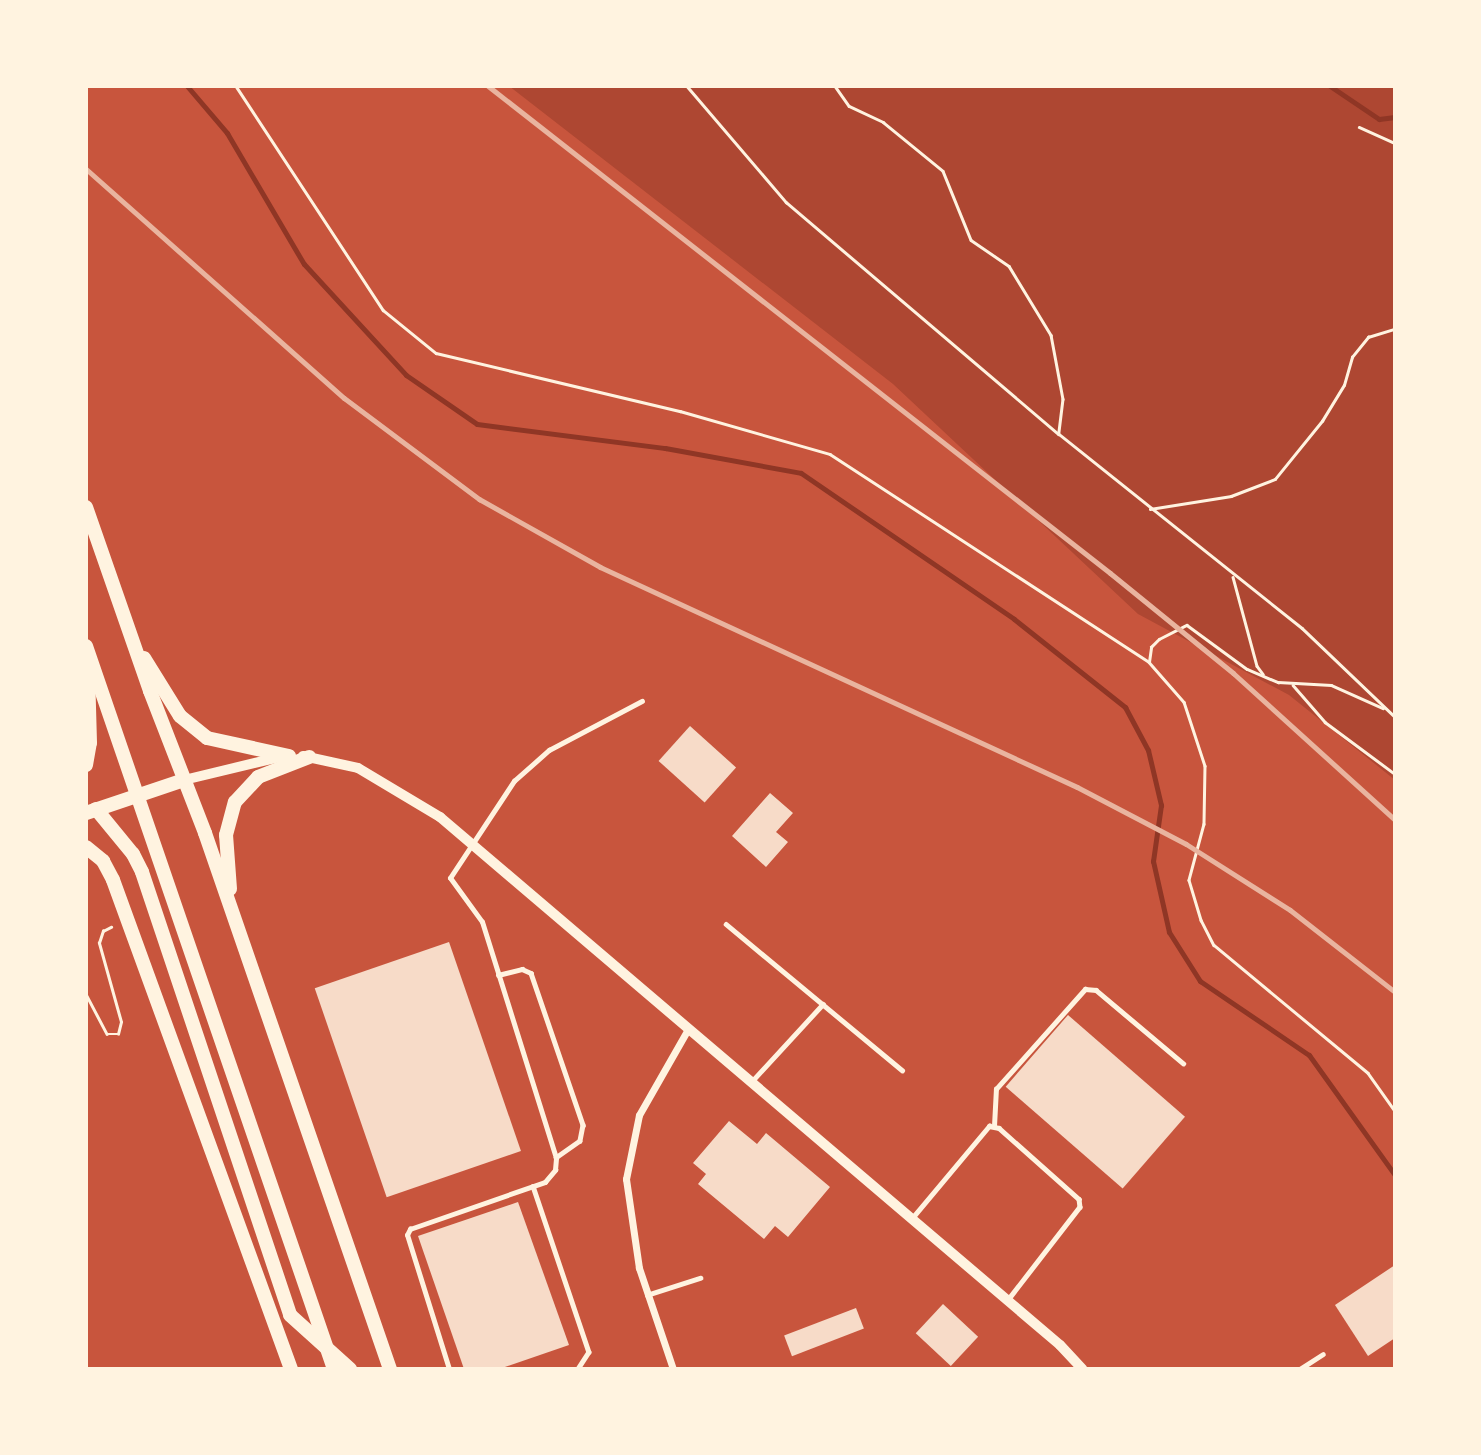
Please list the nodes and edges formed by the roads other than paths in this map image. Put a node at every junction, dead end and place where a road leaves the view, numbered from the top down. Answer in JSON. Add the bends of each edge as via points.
{"nodes":[{"id":1,"x":86,"y":507,"type":"edge"},
{"id":2,"x":127,"y":626,"type":"junction"},
{"id":3,"x":86,"y":648,"type":"edge"},
{"id":4,"x":642,"y":701,"type":"dead end"},
{"id":5,"x":289,"y":756,"type":"junction"},
{"id":6,"x":309,"y":757,"type":"junction"},
{"id":7,"x":86,"y":765,"type":"edge"},
{"id":8,"x":184,"y":780,"type":"junction"},
{"id":9,"x":136,"y":795,"type":"junction"},
{"id":10,"x":91,"y":811,"type":"edge"},
{"id":11,"x":473,"y":846,"type":"junction"},
{"id":12,"x":86,"y":847,"type":"edge"},
{"id":13,"x":233,"y":915,"type":"junction"},
{"id":14,"x":726,"y":924,"type":"dead end"},
{"id":15,"x":498,"y":975,"type":"junction"},
{"id":16,"x":823,"y":1003,"type":"junction"},
{"id":17,"x":687,"y":1031,"type":"junction"},
{"id":18,"x":1183,"y":1063,"type":"dead end"},
{"id":19,"x":902,"y":1070,"type":"dead end"},
{"id":20,"x":750,"y":1084,"type":"junction"},
{"id":21,"x":994,"y":1126,"type":"junction"},
{"id":22,"x":556,"y":1158,"type":"junction"},
{"id":23,"x":533,"y":1186,"type":"junction"},
{"id":24,"x":911,"y":1220,"type":"junction"},
{"id":25,"x":699,"y":1278,"type":"dead end"},
{"id":26,"x":646,"y":1296,"type":"junction"},
{"id":27,"x":1007,"y":1300,"type":"junction"},
{"id":28,"x":328,"y":1350,"type":"junction"},
{"id":29,"x":1323,"y":1354,"type":"dead end"},
{"id":30,"x":291,"y":1369,"type":"edge"},
{"id":31,"x":334,"y":1369,"type":"edge"},
{"id":32,"x":350,"y":1369,"type":"edge"},
{"id":33,"x":390,"y":1369,"type":"edge"},
{"id":34,"x":449,"y":1369,"type":"edge"},
{"id":35,"x":578,"y":1369,"type":"edge"},
{"id":36,"x":673,"y":1369,"type":"edge"},
{"id":37,"x":1082,"y":1369,"type":"edge"},
{"id":38,"x":1300,"y":1369,"type":"edge"}],
"edges":[{"from":1,"to":2,"type":"main road"},
{"from":2,"to":5,"type":"main road","via":[[169,700],[192,728],[232,747]]},
{"from":2,"to":8,"type":"main road"},
{"from":3,"to":7,"type":"main road","via":[[90,733]]},
{"from":3,"to":9,"type":"main road"},
{"from":4,"to":11,"type":"lane","via":[[549,750],[514,781]]},
{"from":5,"to":6,"type":"street"},
{"from":5,"to":8,"type":"street"},
{"from":6,"to":11,"type":"street","via":[[358,768],[390,783]]},
{"from":6,"to":13,"type":"main road","via":[[258,777],[235,802],[226,835]]},
{"from":8,"to":9,"type":"main road"},
{"from":8,"to":13,"type":"main road"},
{"from":9,"to":10,"type":"main road"},
{"from":9,"to":28,"type":"main road"},
{"from":10,"to":28,"type":"main road","via":[[133,853],[142,872],[290,1315]]},
{"from":11,"to":15,"type":"lane","via":[[450,878],[482,922]]},
{"from":11,"to":17,"type":"street"},
{"from":12,"to":30,"type":"main road","via":[[103,861],[113,880]]},
{"from":13,"to":33,"type":"main road"},
{"from":14,"to":16,"type":"lane"},
{"from":15,"to":22,"type":"lane"},
{"from":15,"to":22,"type":"lane","via":[[522,969],[531,973],[583,1125],[580,1141]]},
{"from":16,"to":19,"type":"lane"},
{"from":16,"to":20,"type":"lane"},
{"from":17,"to":20,"type":"street"},
{"from":17,"to":26,"type":"street","via":[[649,1092],[628,1157],[627,1209]]},
{"from":18,"to":21,"type":"lane","via":[[1096,990],[1085,989],[996,1089]]},
{"from":20,"to":24,"type":"street"},
{"from":21,"to":24,"type":"lane","via":[[989,1126]]},
{"from":21,"to":27,"type":"lane","via":[[1079,1199],[1080,1207]]},
{"from":22,"to":23,"type":"lane","via":[[555,1170]]},
{"from":23,"to":34,"type":"lane","via":[[410,1229],[407,1235]]},
{"from":23,"to":35,"type":"lane","via":[[589,1352]]},
{"from":24,"to":27,"type":"street"},
{"from":25,"to":26,"type":"lane"},
{"from":26,"to":36,"type":"street"},
{"from":27,"to":37,"type":"street"},
{"from":28,"to":31,"type":"main road"},
{"from":28,"to":32,"type":"main road"},
{"from":29,"to":38,"type":"lane"}]}
